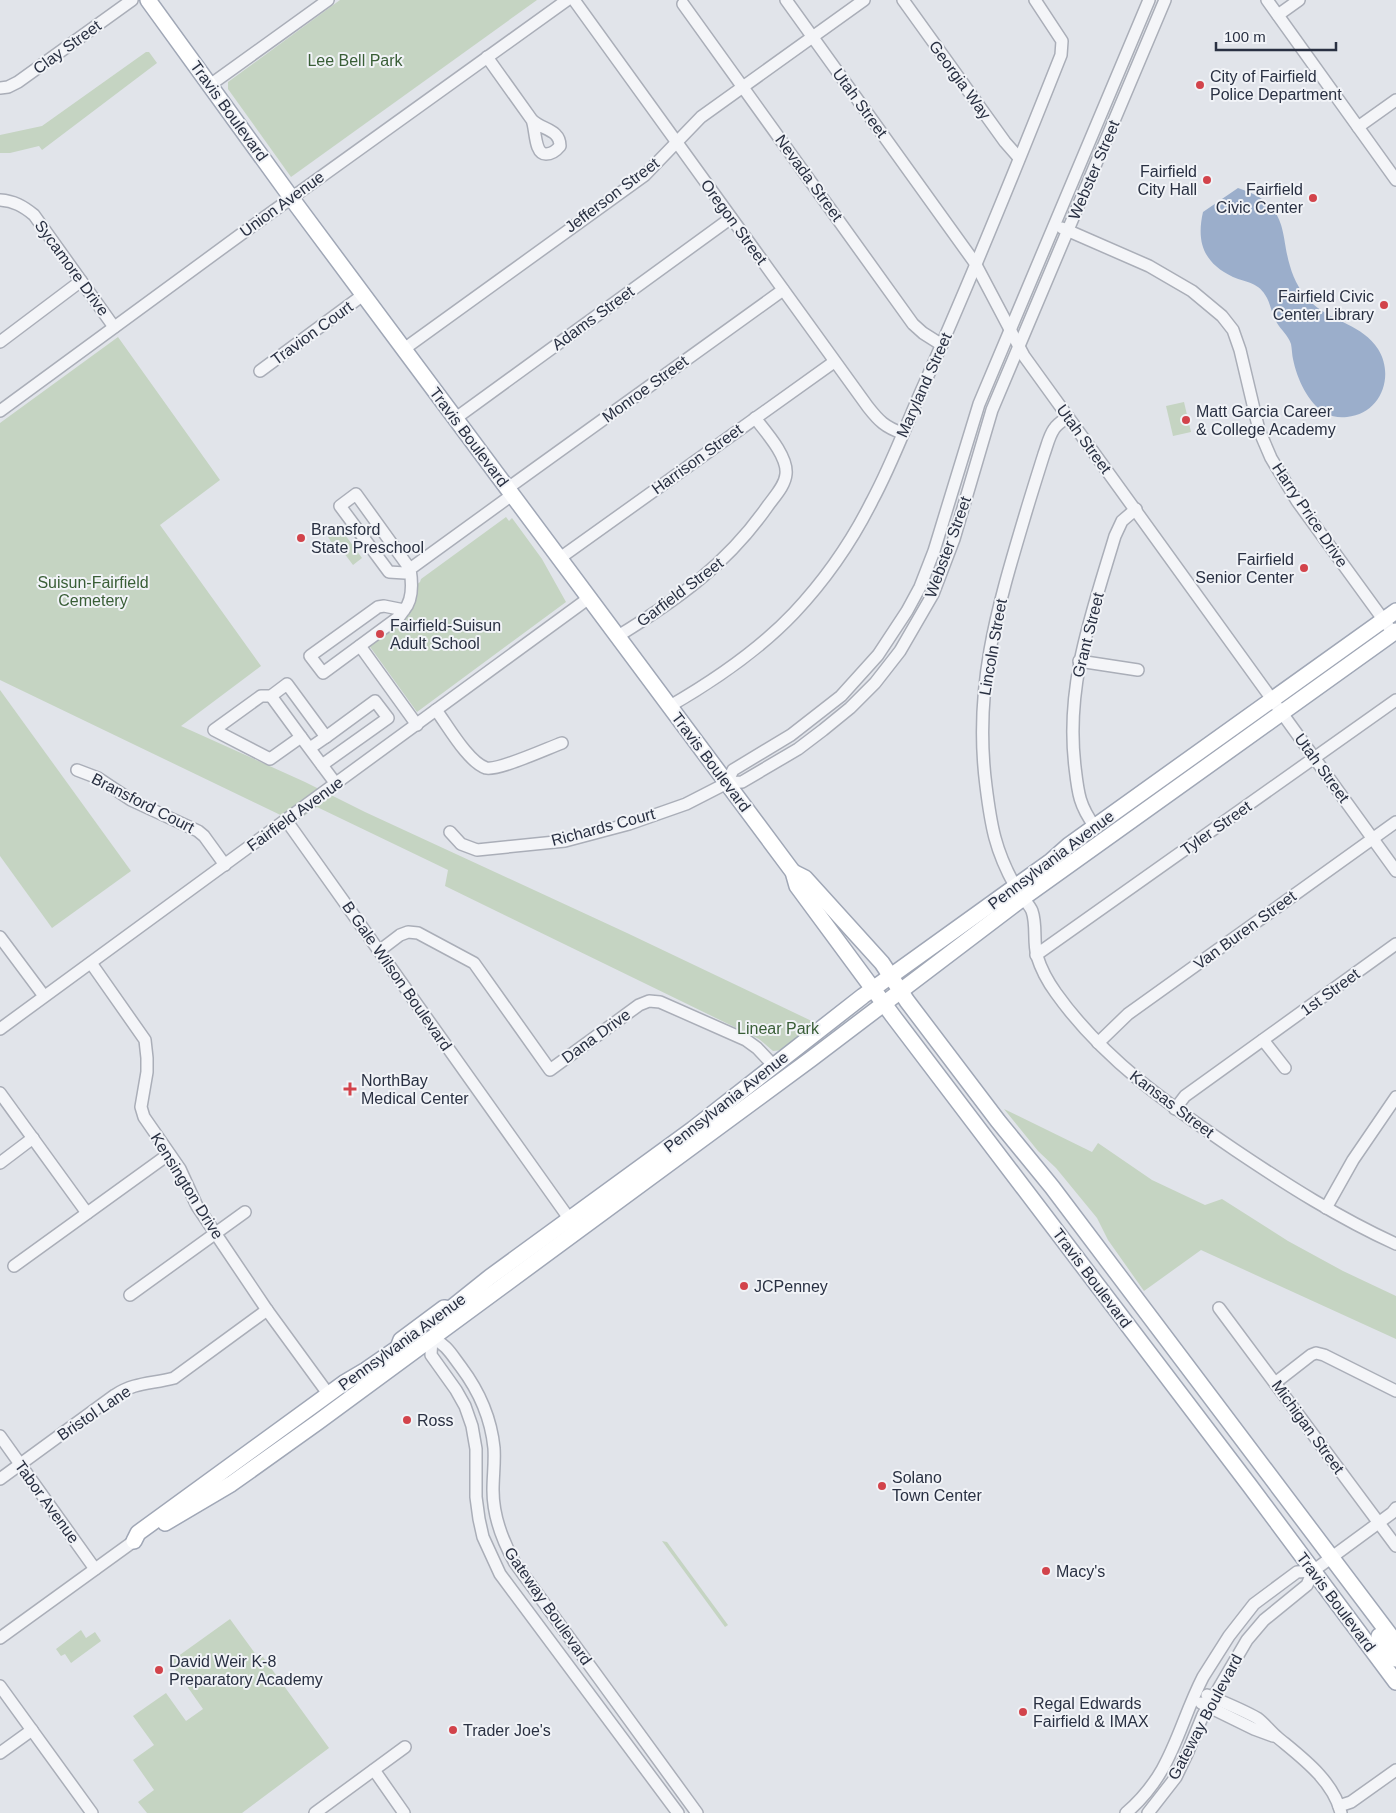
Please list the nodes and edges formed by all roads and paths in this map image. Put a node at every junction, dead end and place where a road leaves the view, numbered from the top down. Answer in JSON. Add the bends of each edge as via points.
{"nodes":[{"id":1,"x":132,"y":0,"type":"edge"},
{"id":2,"x":148,"y":0,"type":"edge"},
{"id":3,"x":328,"y":0,"type":"edge"},
{"id":4,"x":567,"y":0,"type":"edge"},
{"id":5,"x":574,"y":0,"type":"edge"},
{"id":6,"x":786,"y":0,"type":"edge"},
{"id":7,"x":864,"y":0,"type":"edge"},
{"id":8,"x":903,"y":0,"type":"edge"},
{"id":9,"x":1035,"y":0,"type":"edge"},
{"id":10,"x":1149,"y":0,"type":"edge"},
{"id":11,"x":1165,"y":0,"type":"edge"},
{"id":12,"x":1267,"y":0,"type":"edge"},
{"id":13,"x":1299,"y":0,"type":"edge"},
{"id":14,"x":683,"y":4,"type":"dead end"},
{"id":15,"x":1278,"y":15,"type":"junction"},
{"id":16,"x":813,"y":37,"type":"junction"},
{"id":17,"x":487,"y":57,"type":"junction"},
{"id":18,"x":210,"y":85,"type":"junction"},
{"id":19,"x":0,"y":88,"type":"edge"},
{"id":20,"x":744,"y":88,"type":"junction"},
{"id":21,"x":1396,"y":100,"type":"edge"},
{"id":22,"x":532,"y":120,"type":"dead end"},
{"id":23,"x":1358,"y":127,"type":"junction"},
{"id":24,"x":677,"y":143,"type":"junction"},
{"id":25,"x":1019,"y":158,"type":"junction"},
{"id":26,"x":1396,"y":180,"type":"edge"},
{"id":27,"x":292,"y":198,"type":"junction"},
{"id":28,"x":0,"y":200,"type":"edge"},
{"id":29,"x":731,"y":218,"type":"junction"},
{"id":30,"x":1054,"y":225,"type":"junction"},
{"id":31,"x":1068,"y":231,"type":"junction"},
{"id":32,"x":975,"y":263,"type":"junction"},
{"id":33,"x":81,"y":281,"type":"junction"},
{"id":34,"x":783,"y":290,"type":"junction"},
{"id":35,"x":364,"y":295,"type":"junction"},
{"id":36,"x":114,"y":327,"type":"junction"},
{"id":37,"x":1010,"y":329,"type":"junction"},
{"id":38,"x":0,"y":342,"type":"edge"},
{"id":39,"x":942,"y":345,"type":"junction"},
{"id":40,"x":1020,"y":347,"type":"junction"},
{"id":41,"x":404,"y":349,"type":"junction"},
{"id":42,"x":834,"y":362,"type":"junction"},
{"id":43,"x":260,"y":371,"type":"dead end"},
{"id":44,"x":0,"y":411,"type":"edge"},
{"id":45,"x":1068,"y":417,"type":"junction"},
{"id":46,"x":456,"y":418,"type":"junction"},
{"id":47,"x":755,"y":418,"type":"junction"},
{"id":48,"x":902,"y":433,"type":"junction"},
{"id":49,"x":510,"y":492,"type":"junction"},
{"id":50,"x":1136,"y":509,"type":"junction"},
{"id":51,"x":560,"y":558,"type":"junction"},
{"id":52,"x":410,"y":569,"type":"junction"},
{"id":53,"x":590,"y":598,"type":"junction"},
{"id":54,"x":404,"y":610,"type":"junction"},
{"id":55,"x":1390,"y":615,"type":"edge"},
{"id":56,"x":1395,"y":632,"type":"edge"},
{"id":57,"x":618,"y":636,"type":"junction"},
{"id":58,"x":360,"y":646,"type":"junction"},
{"id":59,"x":1079,"y":661,"type":"junction"},
{"id":60,"x":1138,"y":670,"type":"dead end"},
{"id":61,"x":271,"y":696,"type":"junction"},
{"id":62,"x":1273,"y":699,"type":"junction"},
{"id":63,"x":1396,"y":700,"type":"edge"},
{"id":64,"x":670,"y":706,"type":"junction"},
{"id":65,"x":436,"y":710,"type":"junction"},
{"id":66,"x":1282,"y":712,"type":"junction"},
{"id":67,"x":417,"y":725,"type":"junction"},
{"id":68,"x":301,"y":737,"type":"junction"},
{"id":69,"x":326,"y":737,"type":"junction"},
{"id":70,"x":562,"y":743,"type":"dead end"},
{"id":71,"x":310,"y":748,"type":"junction"},
{"id":72,"x":1315,"y":758,"type":"junction"},
{"id":73,"x":322,"y":765,"type":"junction"},
{"id":74,"x":77,"y":770,"type":"dead end"},
{"id":75,"x":727,"y":783,"type":"junction"},
{"id":76,"x":336,"y":784,"type":"junction"},
{"id":77,"x":286,"y":820,"type":"junction"},
{"id":78,"x":1396,"y":822,"type":"edge"},
{"id":79,"x":1095,"y":827,"type":"junction"},
{"id":80,"x":450,"y":832,"type":"dead end"},
{"id":81,"x":1373,"y":838,"type":"junction"},
{"id":82,"x":225,"y":865,"type":"junction"},
{"id":83,"x":1396,"y":870,"type":"edge"},
{"id":84,"x":793,"y":872,"type":"junction"},
{"id":85,"x":1019,"y":892,"type":"junction"},
{"id":86,"x":0,"y":937,"type":"edge"},
{"id":87,"x":1396,"y":944,"type":"edge"},
{"id":88,"x":379,"y":950,"type":"junction"},
{"id":89,"x":1036,"y":955,"type":"junction"},
{"id":90,"x":91,"y":963,"type":"junction"},
{"id":91,"x":891,"y":976,"type":"junction"},
{"id":92,"x":873,"y":989,"type":"junction"},
{"id":93,"x":901,"y":991,"type":"junction"},
{"id":94,"x":44,"y":996,"type":"junction"},
{"id":95,"x":884,"y":1004,"type":"junction"},
{"id":96,"x":0,"y":1029,"type":"edge"},
{"id":97,"x":1263,"y":1040,"type":"junction"},
{"id":98,"x":1098,"y":1043,"type":"junction"},
{"id":99,"x":774,"y":1066,"type":"junction"},
{"id":100,"x":1285,"y":1068,"type":"dead end"},
{"id":101,"x":0,"y":1093,"type":"edge"},
{"id":102,"x":1396,"y":1097,"type":"edge"},
{"id":103,"x":1175,"y":1108,"type":"junction"},
{"id":104,"x":33,"y":1138,"type":"junction"},
{"id":105,"x":169,"y":1154,"type":"junction"},
{"id":106,"x":0,"y":1163,"type":"edge"},
{"id":107,"x":1326,"y":1208,"type":"junction"},
{"id":108,"x":245,"y":1212,"type":"dead end"},
{"id":109,"x":87,"y":1213,"type":"junction"},
{"id":110,"x":574,"y":1225,"type":"junction"},
{"id":111,"x":215,"y":1233,"type":"junction"},
{"id":112,"x":1396,"y":1244,"type":"edge"},
{"id":113,"x":14,"y":1266,"type":"dead end"},
{"id":114,"x":130,"y":1295,"type":"dead end"},
{"id":115,"x":450,"y":1308,"type":"junction"},
{"id":116,"x":1219,"y":1308,"type":"dead end"},
{"id":117,"x":267,"y":1310,"type":"junction"},
{"id":118,"x":432,"y":1338,"type":"junction"},
{"id":119,"x":398,"y":1348,"type":"junction"},
{"id":120,"x":1275,"y":1383,"type":"junction"},
{"id":121,"x":1396,"y":1391,"type":"edge"},
{"id":122,"x":329,"y":1395,"type":"junction"},
{"id":123,"x":347,"y":1400,"type":"junction"},
{"id":124,"x":0,"y":1436,"type":"edge"},
{"id":125,"x":289,"y":1442,"type":"junction"},
{"id":126,"x":20,"y":1464,"type":"junction"},
{"id":127,"x":0,"y":1479,"type":"edge"},
{"id":128,"x":1396,"y":1508,"type":"edge"},
{"id":129,"x":1378,"y":1524,"type":"junction"},
{"id":130,"x":134,"y":1541,"type":"junction"},
{"id":131,"x":1396,"y":1546,"type":"edge"},
{"id":132,"x":1332,"y":1557,"type":"junction"},
{"id":133,"x":95,"y":1569,"type":"junction"},
{"id":134,"x":1313,"y":1571,"type":"junction"},
{"id":135,"x":0,"y":1638,"type":"edge"},
{"id":136,"x":1396,"y":1643,"type":"edge"},
{"id":137,"x":1396,"y":1659,"type":"edge"},
{"id":138,"x":1396,"y":1682,"type":"edge"},
{"id":139,"x":0,"y":1686,"type":"edge"},
{"id":140,"x":1195,"y":1695,"type":"junction"},
{"id":141,"x":1210,"y":1702,"type":"junction"},
{"id":142,"x":32,"y":1730,"type":"junction"},
{"id":143,"x":405,"y":1747,"type":"dead end"},
{"id":144,"x":0,"y":1753,"type":"edge"},
{"id":145,"x":374,"y":1770,"type":"junction"},
{"id":146,"x":1396,"y":1770,"type":"edge"},
{"id":147,"x":1340,"y":1810,"type":"edge"},
{"id":148,"x":92,"y":1813,"type":"edge"},
{"id":149,"x":315,"y":1813,"type":"edge"},
{"id":150,"x":404,"y":1813,"type":"edge"},
{"id":151,"x":678,"y":1813,"type":"edge"},
{"id":152,"x":697,"y":1813,"type":"edge"},
{"id":153,"x":1126,"y":1813,"type":"edge"},
{"id":154,"x":1148,"y":1813,"type":"edge"}],
"edges":[{"from":1,"to":19,"type":"street","name":"Clay Street","via":[[18,82]]},
{"from":2,"to":18,"type":"main road","name":"Travis Boulevard"},
{"from":3,"to":18,"type":"street"},
{"from":4,"to":17,"type":"street","name":"Union Avenue"},
{"from":5,"to":24,"type":"street","name":"Oregon Street"},
{"from":6,"to":16,"type":"street","name":"Utah Street"},
{"from":7,"to":16,"type":"street","name":"Jefferson Street"},
{"from":8,"to":25,"type":"street","name":"Georgia Way"},
{"from":9,"to":25,"type":"street","name":"Maryland Street","via":[[1062,41],[1061,55]]},
{"from":10,"to":30,"type":"street","name":"Webster Street"},
{"from":11,"to":31,"type":"street","name":"Webster Street"},
{"from":12,"to":15,"type":"street"},
{"from":13,"to":15,"type":"street"},
{"from":14,"to":20,"type":"street","name":"Nevada Street"},
{"from":15,"to":23,"type":"street"},
{"from":16,"to":20,"type":"street","name":"Jefferson Street"},
{"from":16,"to":32,"type":"street","name":"Utah Street"},
{"from":17,"to":22,"type":"street"},
{"from":17,"to":27,"type":"street","name":"Union Avenue"},
{"from":18,"to":27,"type":"main road","name":"Travis Boulevard"},
{"from":20,"to":24,"type":"street","name":"Jefferson Street","via":[[701,117]]},
{"from":20,"to":39,"type":"street","name":"Nevada Street","via":[[913,324]]},
{"from":21,"to":23,"type":"street"},
{"from":23,"to":26,"type":"street"},
{"from":24,"to":29,"type":"street","name":"Oregon Street"},
{"from":24,"to":41,"type":"street","name":"Jefferson Street","via":[[645,175]]},
{"from":25,"to":32,"type":"street","name":"Maryland Street"},
{"from":27,"to":35,"type":"main road","name":"Travis Boulevard"},
{"from":27,"to":36,"type":"street","name":"Union Avenue"},
{"from":28,"to":33,"type":"street","name":"Sycamore Drive","via":[[14,202],[34,215]]},
{"from":29,"to":34,"type":"street","name":"Oregon Street"},
{"from":29,"to":46,"type":"street","name":"Adams Street"},
{"from":30,"to":31,"type":"street","name":"Harry Price Drive"},
{"from":30,"to":37,"type":"street","name":"Webster Street"},
{"from":31,"to":40,"type":"street","name":"Webster Street"},
{"from":31,"to":55,"type":"street","name":"Harry Price Drive","via":[[1149,266],[1192,291],[1222,316],[1233,330],[1240,350],[1259,430],[1271,458],[1297,501]]},
{"from":32,"to":37,"type":"street","name":"Utah Street"},
{"from":32,"to":39,"type":"street","name":"Maryland Street"},
{"from":33,"to":36,"type":"street","name":"Sycamore Drive"},
{"from":33,"to":38,"type":"street"},
{"from":34,"to":42,"type":"street","name":"Oregon Street"},
{"from":34,"to":49,"type":"street","name":"Monroe Street"},
{"from":35,"to":41,"type":"main road","name":"Travis Boulevard"},
{"from":35,"to":43,"type":"street","name":"Travion Court"},
{"from":36,"to":44,"type":"street","name":"Union Avenue"},
{"from":37,"to":40,"type":"street","name":"Utah Street"},
{"from":37,"to":75,"type":"street","name":"Webster Street","via":[[979,404],[934,551],[920,587],[896,631],[841,696],[791,735],[733,770]]},
{"from":39,"to":48,"type":"street","name":"Maryland Street"},
{"from":40,"to":45,"type":"street","name":"Utah Street"},
{"from":40,"to":75,"type":"street","name":"Webster Street","via":[[992,410],[947,560],[933,594],[900,651],[850,708],[823,730],[744,781]]},
{"from":41,"to":46,"type":"main road","name":"Travis Boulevard"},
{"from":42,"to":47,"type":"street","name":"Harrison Street"},
{"from":42,"to":48,"type":"street","name":"Oregon Street","via":[[880,422]]},
{"from":45,"to":50,"type":"street","name":"Utah Street"},
{"from":45,"to":85,"type":"street","name":"Lincoln Street","via":[[1051,434],[1000,601],[986,666],[983,764],[990,824],[999,853]]},
{"from":46,"to":49,"type":"main road","name":"Travis Boulevard"},
{"from":47,"to":51,"type":"street","name":"Harrison Street"},
{"from":47,"to":57,"type":"street","name":"Garfield Street","via":[[785,462],[782,486],[755,524],[710,572],[659,611]]},
{"from":48,"to":64,"type":"street","name":"Maryland Street","via":[[856,532],[795,612],[747,656]]},
{"from":49,"to":51,"type":"main road","name":"Travis Boulevard"},
{"from":49,"to":52,"type":"street","name":"Monroe Street"},
{"from":50,"to":59,"type":"street","name":"Grant Street","via":[[1118,527]]},
{"from":50,"to":62,"type":"street","name":"Utah Street"},
{"from":51,"to":53,"type":"main road","name":"Travis Boulevard"},
{"from":52,"to":52,"type":"street","via":[[356,494],[340,506],[389,572],[405,573]]},
{"from":52,"to":54,"type":"street","via":[[412,581]]},
{"from":53,"to":57,"type":"main road","name":"Travis Boulevard"},
{"from":53,"to":65,"type":"street","name":"Fairfield Avenue"},
{"from":54,"to":58,"type":"street"},
{"from":54,"to":58,"type":"street","via":[[378,607],[310,656],[323,673]]},
{"from":55,"to":56,"type":"street","name":"Harry Price Drive"},
{"from":55,"to":62,"type":"main road","name":"Pennsylvania Avenue"},
{"from":56,"to":66,"type":"main road","name":"Pennsylvania Avenue"},
{"from":57,"to":64,"type":"main road","name":"Travis Boulevard"},
{"from":58,"to":67,"type":"street"},
{"from":59,"to":60,"type":"street"},
{"from":59,"to":79,"type":"street","name":"Grant Street","via":[[1075,682],[1073,755],[1080,801]]},
{"from":61,"to":68,"type":"street"},
{"from":61,"to":68,"type":"street","via":[[261,696],[214,730],[270,759]]},
{"from":61,"to":69,"type":"street","via":[[287,684]]},
{"from":62,"to":66,"type":"street","name":"Utah Street"},
{"from":62,"to":79,"type":"main road","name":"Pennsylvania Avenue"},
{"from":63,"to":72,"type":"street","name":"Tyler Street"},
{"from":64,"to":75,"type":"main road","name":"Travis Boulevard"},
{"from":65,"to":67,"type":"street","name":"Fairfield Avenue"},
{"from":65,"to":70,"type":"street","via":[[468,753],[478,764],[488,768],[500,767]]},
{"from":66,"to":72,"type":"street","name":"Utah Street"},
{"from":66,"to":85,"type":"main road","name":"Pennsylvania Avenue"},
{"from":67,"to":76,"type":"street","name":"Fairfield Avenue"},
{"from":68,"to":71,"type":"street"},
{"from":69,"to":71,"type":"street"},
{"from":69,"to":73,"type":"street","via":[[376,701],[388,718]]},
{"from":71,"to":73,"type":"street"},
{"from":72,"to":81,"type":"street","name":"Utah Street"},
{"from":72,"to":89,"type":"street","name":"Tyler Street"},
{"from":73,"to":76,"type":"street"},
{"from":74,"to":82,"type":"street","name":"Bransford Court","via":[[198,831]]},
{"from":75,"to":80,"type":"street","name":"Richards Court","via":[[686,804],[565,840],[477,850],[461,844]]},
{"from":75,"to":84,"type":"main road","name":"Travis Boulevard"},
{"from":76,"to":77,"type":"street","name":"Fairfield Avenue"},
{"from":77,"to":82,"type":"street","name":"Fairfield Avenue"},
{"from":77,"to":88,"type":"street","name":"B Gale Wilson Boulevard"},
{"from":78,"to":81,"type":"street","name":"Van Buren Street"},
{"from":79,"to":85,"type":"main road","name":"Pennsylvania Avenue","via":[[1069,845]]},
{"from":81,"to":83,"type":"street","name":"Utah Street"},
{"from":81,"to":98,"type":"street","name":"Van Buren Street","via":[[1128,1014]]},
{"from":82,"to":90,"type":"street","name":"Fairfield Avenue"},
{"from":84,"to":91,"type":"main road","name":"Travis Boulevard","via":[[805,878]]},
{"from":84,"to":92,"type":"main road","name":"Travis Boulevard","via":[[798,886]]},
{"from":85,"to":89,"type":"street","name":"Kansas Street","via":[[1032,911]]},
{"from":85,"to":91,"type":"main road","name":"Pennsylvania Avenue"},
{"from":85,"to":93,"type":"main road","name":"Pennsylvania Avenue"},
{"from":86,"to":94,"type":"street"},
{"from":87,"to":97,"type":"street","name":"1st Street"},
{"from":88,"to":99,"type":"street","name":"Dana Drive","via":[[400,935],[418,932],[474,963],[550,1070],[649,1001],[660,1002],[746,1040]]},
{"from":88,"to":110,"type":"street","name":"B Gale Wilson Boulevard"},
{"from":89,"to":98,"type":"street","name":"Kansas Street","via":[[1056,993]]},
{"from":90,"to":94,"type":"street","name":"Fairfield Avenue"},
{"from":90,"to":105,"type":"street","name":"Kensington Drive","via":[[145,1040],[144,1117]]},
{"from":91,"to":92,"type":"main road","name":"Pennsylvania Avenue"},
{"from":91,"to":93,"type":"main road","name":"Travis Boulevard"},
{"from":92,"to":95,"type":"main road","name":"Travis Boulevard"},
{"from":92,"to":99,"type":"main road","name":"Pennsylvania Avenue"},
{"from":93,"to":95,"type":"main road","name":"Pennsylvania Avenue"},
{"from":93,"to":132,"type":"main road","name":"Travis Boulevard"},
{"from":94,"to":96,"type":"street","name":"Fairfield Avenue"},
{"from":95,"to":110,"type":"main road","name":"Pennsylvania Avenue"},
{"from":95,"to":134,"type":"main road","name":"Travis Boulevard"},
{"from":97,"to":100,"type":"street"},
{"from":97,"to":103,"type":"street","name":"1st Street","via":[[1185,1096]]},
{"from":98,"to":103,"type":"street","name":"Kansas Street"},
{"from":99,"to":110,"type":"main road","name":"Pennsylvania Avenue"},
{"from":101,"to":104,"type":"street"},
{"from":102,"to":107,"type":"street","via":[[1353,1160]]},
{"from":103,"to":107,"type":"street","name":"Kansas Street"},
{"from":104,"to":106,"type":"street"},
{"from":104,"to":109,"type":"street"},
{"from":105,"to":109,"type":"street"},
{"from":105,"to":111,"type":"street","name":"Kensington Drive","via":[[180,1169],[196,1206]]},
{"from":107,"to":112,"type":"street","name":"Kansas Street"},
{"from":108,"to":111,"type":"street"},
{"from":109,"to":113,"type":"street"},
{"from":110,"to":115,"type":"main road","name":"Pennsylvania Avenue"},
{"from":110,"to":118,"type":"main road","name":"Pennsylvania Avenue"},
{"from":111,"to":114,"type":"street"},
{"from":111,"to":117,"type":"street","name":"Kensington Drive"},
{"from":115,"to":118,"type":"main road","via":[[449,1314],[434,1326]]},
{"from":115,"to":119,"type":"main road","name":"Pennsylvania Avenue","via":[[444,1308],[401,1340]]},
{"from":116,"to":120,"type":"street","name":"Michigan Street"},
{"from":117,"to":122,"type":"street","name":"Kensington Drive"},
{"from":117,"to":126,"type":"street","name":"Bristol Lane","via":[[174,1378],[124,1389]]},
{"from":118,"to":119,"type":"main road","via":[[419,1337]]},
{"from":118,"to":123,"type":"main road","name":"Pennsylvania Avenue"},
{"from":118,"to":151,"type":"street","name":"Gateway Boulevard","via":[[431,1355],[456,1390],[472,1426],[479,1519],[486,1545],[500,1574]]},
{"from":118,"to":152,"type":"street","name":"Gateway Boulevard","via":[[444,1344],[480,1398],[494,1448],[494,1508],[499,1530],[515,1563]]},
{"from":119,"to":122,"type":"main road","name":"Pennsylvania Avenue"},
{"from":120,"to":121,"type":"street","via":[[1316,1353]]},
{"from":120,"to":129,"type":"street","name":"Michigan Street"},
{"from":122,"to":123,"type":"main road"},
{"from":122,"to":125,"type":"main road","via":[[324,1408],[294,1430]]},
{"from":122,"to":130,"type":"main road","name":"Pennsylvania Avenue","via":[[138,1533]]},
{"from":123,"to":125,"type":"main road","name":"Pennsylvania Avenue"},
{"from":124,"to":126,"type":"street","name":"Tabor Avenue"},
{"from":125,"to":130,"type":"main road","name":"Pennsylvania Avenue","via":[[231,1484],[165,1523],[143,1540]]},
{"from":126,"to":127,"type":"street","name":"Bristol Lane"},
{"from":126,"to":133,"type":"street","name":"Tabor Avenue"},
{"from":128,"to":129,"type":"street"},
{"from":129,"to":131,"type":"street","name":"Michigan Street"},
{"from":129,"to":132,"type":"street"},
{"from":130,"to":133,"type":"street","name":"Pennsylvania Avenue"},
{"from":132,"to":134,"type":"street"},
{"from":132,"to":136,"type":"main road","name":"Travis Boulevard"},
{"from":133,"to":135,"type":"street","name":"Pennsylvania Avenue"},
{"from":134,"to":137,"type":"main road","via":[[1334,1577]]},
{"from":134,"to":138,"type":"main road","name":"Travis Boulevard"},
{"from":134,"to":140,"type":"street","name":"Gateway Boulevard","via":[[1297,1572],[1254,1604],[1210,1664]]},
{"from":134,"to":141,"type":"street","name":"Gateway Boulevard","via":[[1308,1586],[1264,1620],[1247,1640]]},
{"from":139,"to":142,"type":"street"},
{"from":140,"to":141,"type":"street"},
{"from":140,"to":153,"type":"street","name":"Gateway Boulevard","via":[[1168,1762],[1146,1794]]},
{"from":141,"to":147,"type":"street","via":[[1254,1729],[1276,1737],[1300,1756],[1331,1790]]},
{"from":141,"to":154,"type":"street","name":"Gateway Boulevard","via":[[1176,1777]]},
{"from":142,"to":144,"type":"street"},
{"from":142,"to":148,"type":"street"},
{"from":143,"to":145,"type":"street"},
{"from":145,"to":149,"type":"street"},
{"from":145,"to":150,"type":"street"},
{"from":146,"to":147,"type":"street"}]}
